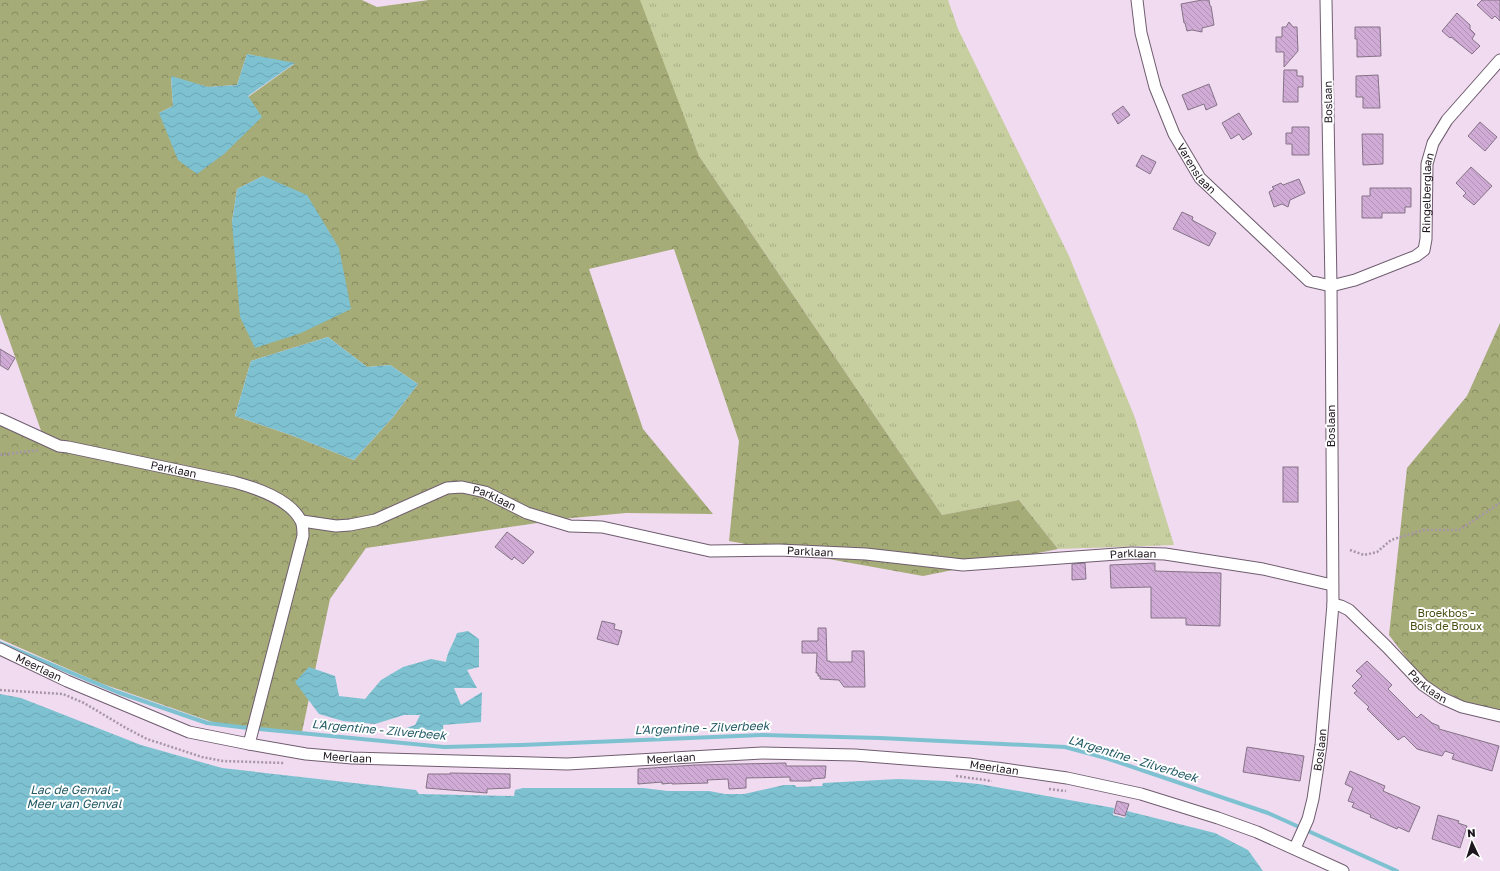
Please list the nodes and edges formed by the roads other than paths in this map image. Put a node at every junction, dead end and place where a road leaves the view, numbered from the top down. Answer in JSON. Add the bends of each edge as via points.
{"nodes":[{"id":1,"x":1137,"y":0,"type":"edge"},
{"id":2,"x":1326,"y":0,"type":"edge"},
{"id":3,"x":1500,"y":60,"type":"edge"},
{"id":4,"x":1331,"y":286,"type":"junction"},
{"id":5,"x":0,"y":419,"type":"edge"},
{"id":6,"x":302,"y":521,"type":"junction"},
{"id":7,"x":1332,"y":585,"type":"junction"},
{"id":8,"x":1333,"y":604,"type":"junction"},
{"id":9,"x":0,"y":649,"type":"edge"},
{"id":10,"x":1500,"y":716,"type":"edge"},
{"id":11,"x":249,"y":741,"type":"junction"},
{"id":12,"x":1295,"y":848,"type":"junction"},
{"id":13,"x":1343,"y":871,"type":"edge"}],
"edges":[{"from":1,"to":4,"type":"street","name":"Varenslaan","via":[[1141,33],[1155,87],[1174,134],[1200,178],[1309,281]]},
{"from":2,"to":4,"type":"street","name":"Boslaan"},
{"from":3,"to":4,"type":"street","name":"Ringelberglaan","via":[[1447,120],[1433,143],[1427,164],[1424,250],[1416,256],[1355,280]]},
{"from":4,"to":7,"type":"street","name":"Boslaan"},
{"from":5,"to":6,"type":"street","name":"Parklaan","via":[[59,446],[259,488],[278,499]]},
{"from":6,"to":7,"type":"street","name":"Parklaan","via":[[336,526],[375,520],[446,488],[462,487],[485,492],[527,513],[570,526],[602,527],[710,551],[794,550],[866,554],[963,565],[1131,553],[1165,554],[1263,569]]},
{"from":6,"to":11,"type":"street","via":[[303,536]]},
{"from":7,"to":8,"type":"street","name":"Boslaan"},
{"from":8,"to":10,"type":"street","name":"Parklaan","via":[[1349,610],[1423,685],[1442,698],[1462,707]]},
{"from":8,"to":12,"type":"street","name":"Boslaan","via":[[1321,745],[1313,799],[1308,819]]},
{"from":9,"to":11,"type":"street","name":"Meerlaan","via":[[67,681],[189,732]]},
{"from":11,"to":12,"type":"street","name":"Meerlaan","via":[[306,754],[352,758],[567,764],[762,753],[855,755],[969,764],[1067,778],[1141,794],[1218,818]]},
{"from":12,"to":13,"type":"street","name":"Meerlaan"}]}
